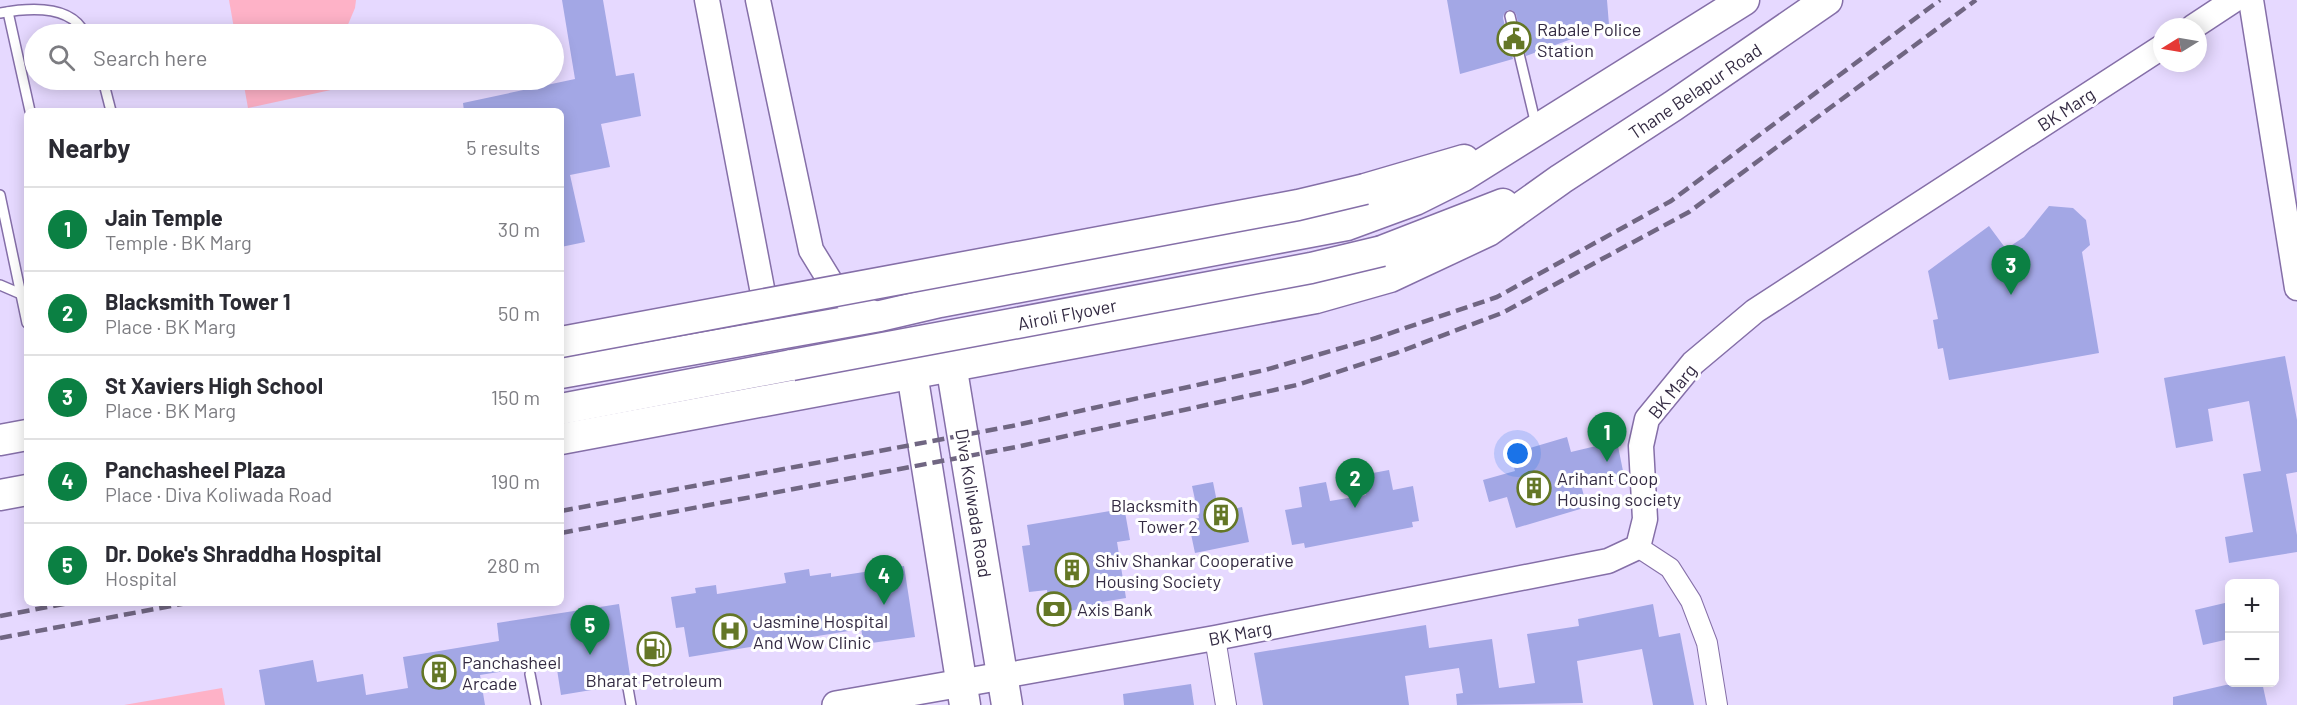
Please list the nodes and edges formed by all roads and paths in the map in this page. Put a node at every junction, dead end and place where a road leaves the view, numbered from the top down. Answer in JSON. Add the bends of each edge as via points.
{"nodes":[{"id":1,"x":707,"y":0,"type":"edge"},
{"id":2,"x":758,"y":0,"type":"edge"},
{"id":3,"x":1827,"y":0,"type":"edge"},
{"id":4,"x":2234,"y":0,"type":"edge"},
{"id":5,"x":2252,"y":0,"type":"edge"},
{"id":6,"x":1726,"y":8,"type":"edge"},
{"id":7,"x":4,"y":12,"type":"edge"},
{"id":8,"x":1510,"y":16,"type":"dead end"},
{"id":9,"x":2207,"y":18,"type":"edge"},
{"id":10,"x":76,"y":24,"type":"edge"},
{"id":11,"x":2153,"y":53,"type":"edge"},
{"id":12,"x":24,"y":88,"type":"edge"},
{"id":13,"x":24,"y":90,"type":"edge"},
{"id":14,"x":106,"y":90,"type":"edge"},
{"id":15,"x":29,"y":108,"type":"edge"},
{"id":16,"x":110,"y":108,"type":"edge"},
{"id":17,"x":1535,"y":131,"type":"junction"},
{"id":18,"x":1561,"y":179,"type":"junction"},
{"id":19,"x":0,"y":195,"type":"edge"},
{"id":20,"x":0,"y":285,"type":"edge"},
{"id":21,"x":2297,"y":288,"type":"edge"},
{"id":22,"x":24,"y":293,"type":"edge"},
{"id":23,"x":940,"y":302,"type":"junction"},
{"id":24,"x":765,"y":304,"type":"junction"},
{"id":25,"x":880,"y":316,"type":"junction"},
{"id":26,"x":564,"y":341,"type":"edge"},
{"id":27,"x":952,"y":366,"type":"junction"},
{"id":28,"x":564,"y":372,"type":"edge"},
{"id":29,"x":912,"y":373,"type":"junction"},
{"id":30,"x":564,"y":408,"type":"edge"},
{"id":31,"x":24,"y":436,"type":"edge"},
{"id":32,"x":564,"y":438,"type":"edge"},
{"id":33,"x":0,"y":440,"type":"edge"},
{"id":34,"x":24,"y":491,"type":"edge"},
{"id":35,"x":0,"y":495,"type":"edge"},
{"id":36,"x":1638,"y":547,"type":"junction"},
{"id":37,"x":1215,"y":638,"type":"junction"},
{"id":38,"x":530,"y":674,"type":"dead end"},
{"id":39,"x":1002,"y":676,"type":"junction"},
{"id":40,"x":628,"y":688,"type":"dead end"},
{"id":41,"x":964,"y":694,"type":"edge"},
{"id":42,"x":536,"y":705,"type":"edge"},
{"id":43,"x":631,"y":705,"type":"edge"},
{"id":44,"x":836,"y":705,"type":"edge"},
{"id":45,"x":1007,"y":705,"type":"edge"},
{"id":46,"x":1226,"y":705,"type":"edge"},
{"id":47,"x":1717,"y":705,"type":"edge"}],
"edges":[{"from":1,"to":24,"type":"street"},
{"from":2,"to":25,"type":"street","via":[[811,250],[849,302]]},
{"from":3,"to":18,"type":"main road","name":"Thane Belapur Road"},
{"from":4,"to":9,"type":"street"},
{"from":5,"to":21,"type":"street"},
{"from":6,"to":17,"type":"main road"},
{"from":7,"to":10,"type":"lane","via":[[40,9],[63,13]]},
{"from":7,"to":12,"type":"lane"},
{"from":8,"to":17,"type":"lane"},
{"from":11,"to":36,"type":"street","name":"BK Marg","via":[[1755,311],[1693,363],[1647,419],[1641,446],[1645,519]]},
{"from":13,"to":15,"type":"lane"},
{"from":14,"to":16,"type":"lane"},
{"from":17,"to":23,"type":"main road","via":[[1463,176],[1415,200],[1347,225]]},
{"from":17,"to":24,"type":"main road","bridge":true,"via":[[1457,163],[1298,205]]},
{"from":18,"to":27,"type":"main road","via":[[1488,231],[1362,286]]},
{"from":18,"to":30,"type":"main road","name":"Airoli Flyover","bridge":true,"via":[[1382,251],[1311,268]]},
{"from":19,"to":22,"type":"lane"},
{"from":20,"to":22,"type":"lane"},
{"from":23,"to":25,"type":"main road"},
{"from":23,"to":27,"type":"main road","name":"Diva Koliwada Road"},
{"from":24,"to":26,"type":"main road","bridge":true},
{"from":25,"to":28,"type":"main road"},
{"from":25,"to":29,"type":"main road"},
{"from":27,"to":29,"type":"main road"},
{"from":27,"to":39,"type":"main road","name":"Diva Koliwada Road"},
{"from":29,"to":32,"type":"main road"},
{"from":29,"to":41,"type":"main road"},
{"from":31,"to":33,"type":"main road"},
{"from":34,"to":35,"type":"main road"},
{"from":36,"to":37,"type":"street","name":"BK Marg","via":[[1608,561]]},
{"from":36,"to":47,"type":"street","via":[[1670,568],[1691,601],[1707,643]]},
{"from":37,"to":39,"type":"street","name":"BK Marg"},
{"from":37,"to":46,"type":"street"},
{"from":38,"to":42,"type":"lane"},
{"from":39,"to":41,"type":"main road"},
{"from":39,"to":45,"type":"main road","name":"Diva Koliwada Road"},
{"from":40,"to":43,"type":"lane"},
{"from":41,"to":44,"type":"main road"}]}
